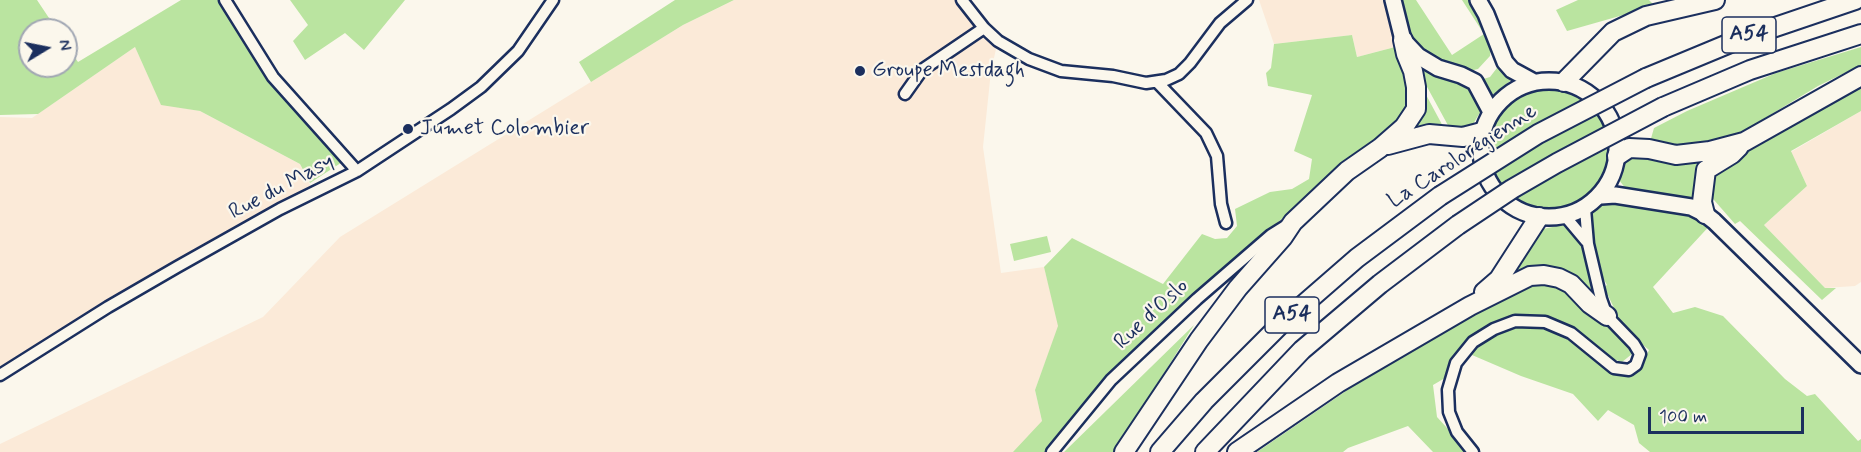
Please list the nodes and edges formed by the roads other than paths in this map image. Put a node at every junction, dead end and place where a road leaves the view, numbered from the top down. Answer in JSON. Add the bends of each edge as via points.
{"nodes":[{"id":1,"x":225,"y":0,"type":"edge"},
{"id":2,"x":553,"y":0,"type":"edge"},
{"id":3,"x":962,"y":0,"type":"edge"},
{"id":4,"x":1246,"y":0,"type":"edge"},
{"id":5,"x":1393,"y":0,"type":"edge"},
{"id":6,"x":1478,"y":0,"type":"edge"},
{"id":7,"x":1715,"y":0,"type":"edge"},
{"id":8,"x":1855,"y":0,"type":"edge"},
{"id":9,"x":984,"y":28,"type":"junction"},
{"id":10,"x":1861,"y":34,"type":"edge"},
{"id":11,"x":1403,"y":40,"type":"junction"},
{"id":12,"x":1861,"y":76,"type":"edge"},
{"id":13,"x":1534,"y":82,"type":"junction"},
{"id":14,"x":1564,"y":82,"type":"junction"},
{"id":15,"x":1158,"y":83,"type":"junction"},
{"id":16,"x":905,"y":94,"type":"dead end"},
{"id":17,"x":1491,"y":112,"type":"junction"},
{"id":18,"x":1482,"y":132,"type":"junction"},
{"id":19,"x":1744,"y":142,"type":"junction"},
{"id":20,"x":1380,"y":148,"type":"junction"},
{"id":21,"x":1615,"y":165,"type":"junction"},
{"id":22,"x":357,"y":171,"type":"junction"},
{"id":23,"x":1601,"y":196,"type":"junction"},
{"id":24,"x":1640,"y":199,"type":"junction"},
{"id":25,"x":1585,"y":209,"type":"junction"},
{"id":26,"x":1705,"y":214,"type":"junction"},
{"id":27,"x":1565,"y":216,"type":"junction"},
{"id":28,"x":1539,"y":218,"type":"junction"},
{"id":29,"x":1293,"y":222,"type":"junction"},
{"id":30,"x":1226,"y":223,"type":"dead end"},
{"id":31,"x":1588,"y":244,"type":"junction"},
{"id":32,"x":1470,"y":306,"type":"junction"},
{"id":33,"x":1607,"y":316,"type":"junction"},
{"id":34,"x":1861,"y":365,"type":"edge"},
{"id":35,"x":0,"y":375,"type":"edge"},
{"id":36,"x":1052,"y":452,"type":"edge"},
{"id":37,"x":1124,"y":452,"type":"edge"},
{"id":38,"x":1160,"y":452,"type":"edge"},
{"id":39,"x":1205,"y":452,"type":"edge"},
{"id":40,"x":1237,"y":452,"type":"edge"},
{"id":41,"x":1473,"y":452,"type":"edge"}],
"edges":[{"from":1,"to":22,"type":"street","via":[[273,77]]},
{"from":2,"to":22,"type":"street","name":"Rue du Masy","via":[[518,51],[481,87]]},
{"from":3,"to":9,"type":"street"},
{"from":4,"to":15,"type":"street","via":[[1220,24],[1179,74]]},
{"from":5,"to":11,"type":"main road"},
{"from":6,"to":13,"type":"main road","via":[[1505,62]]},
{"from":7,"to":14,"type":"highway","via":[[1646,16],[1613,32]]},
{"from":8,"to":38,"type":"highway","name":"La Carolorégienne","number":"A54","bridge":true,"via":[[1740,39],[1646,78],[1538,134],[1440,196],[1357,258],[1280,325],[1204,401]]},
{"from":9,"to":15,"type":"street","via":[[1015,52],[1061,71]]},
{"from":9,"to":16,"type":"street","via":[[922,70]]},
{"from":10,"to":39,"type":"highway","number":"A54","bridge":true,"via":[[1750,70],[1663,107],[1512,189],[1380,284],[1302,350]]},
{"from":11,"to":17,"type":"main road","via":[[1418,56],[1438,68],[1475,82]]},
{"from":11,"to":20,"type":"highway","via":[[1413,71],[1416,109],[1404,127]]},
{"from":12,"to":19,"type":"highway"},
{"from":13,"to":14,"type":"main road"},
{"from":13,"to":17,"type":"main road","via":[[1515,89]]},
{"from":14,"to":21,"type":"main road","via":[[1599,102],[1615,130]]},
{"from":15,"to":30,"type":"street","via":[[1206,133],[1217,156]]},
{"from":17,"to":18,"type":"main road"},
{"from":18,"to":20,"type":"highway","via":[[1463,137],[1429,134]]},
{"from":18,"to":28,"type":"main road","via":[[1481,157],[1492,187],[1513,207]]},
{"from":19,"to":21,"type":"highway","via":[[1676,155],[1629,148]]},
{"from":19,"to":26,"type":"highway","via":[[1706,170],[1702,202]]},
{"from":20,"to":29,"type":"highway","via":[[1347,171]]},
{"from":21,"to":23,"type":"main road"},
{"from":21,"to":24,"type":"main road","via":[[1626,189]]},
{"from":22,"to":35,"type":"street","name":"Rue du Masy","via":[[288,204],[177,267]]},
{"from":23,"to":24,"type":"main road"},
{"from":23,"to":25,"type":"main road"},
{"from":24,"to":26,"type":"main road","via":[[1691,207]]},
{"from":25,"to":27,"type":"main road"},
{"from":25,"to":31,"type":"street"},
{"from":26,"to":34,"type":"main road"},
{"from":27,"to":28,"type":"main road"},
{"from":27,"to":31,"type":"street"},
{"from":28,"to":32,"type":"highway","via":[[1499,279]]},
{"from":29,"to":36,"type":"street","name":"Rue d'Oslo","via":[[1271,234],[1111,380]]},
{"from":29,"to":37,"type":"highway","via":[[1199,340]]},
{"from":31,"to":33,"type":"street"},
{"from":32,"to":33,"type":"highway","via":[[1517,281],[1544,275],[1571,284]]},
{"from":32,"to":40,"type":"highway","via":[[1338,383]]},
{"from":33,"to":41,"type":"street","via":[[1640,354],[1629,370],[1614,368],[1571,333],[1545,322],[1515,321],[1473,342],[1456,363],[1448,390],[1449,412],[1457,432]]}]}
